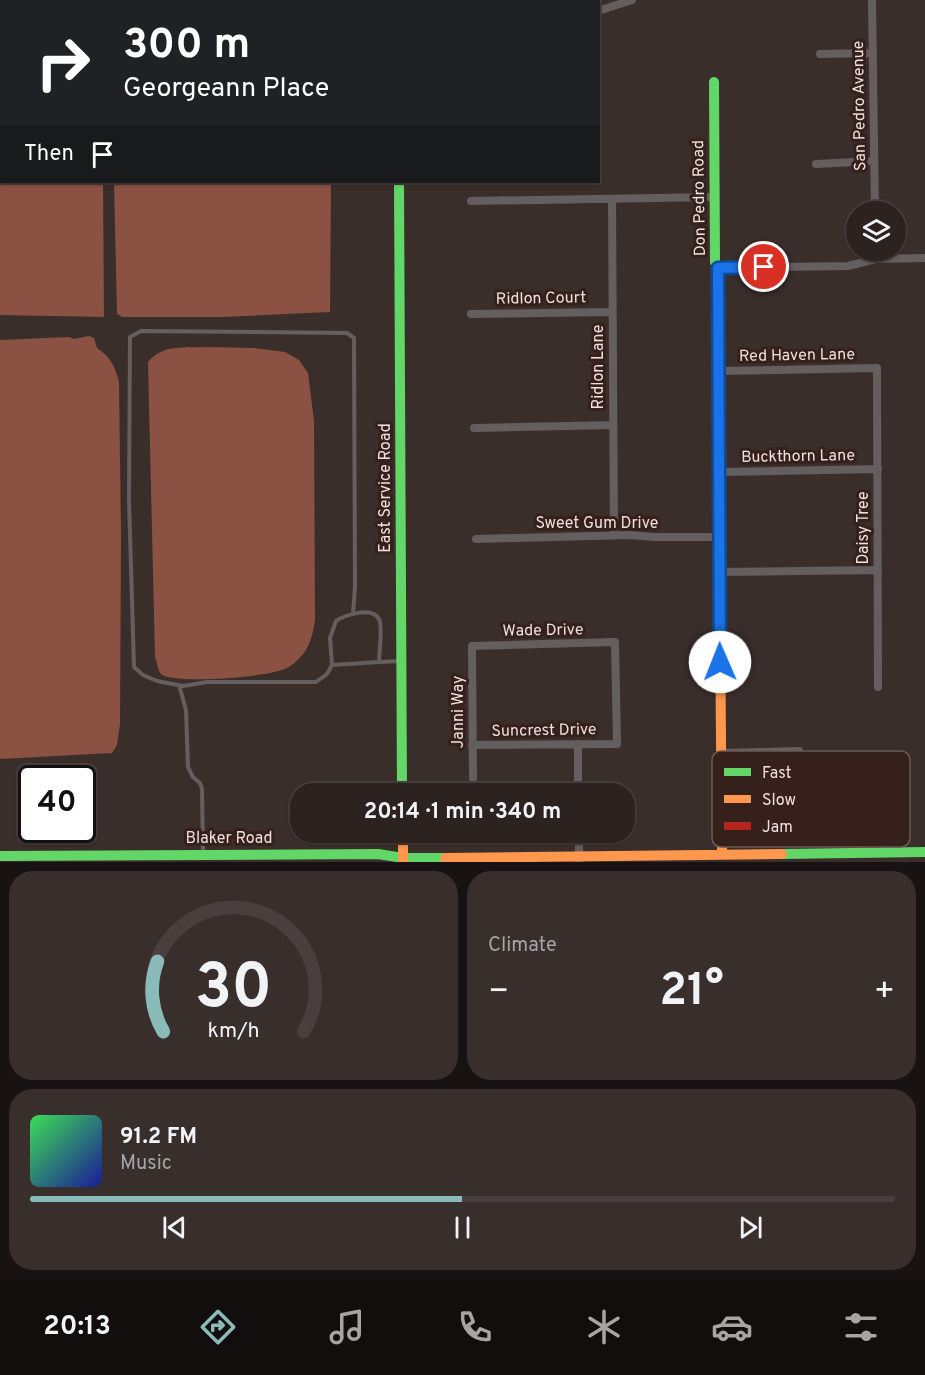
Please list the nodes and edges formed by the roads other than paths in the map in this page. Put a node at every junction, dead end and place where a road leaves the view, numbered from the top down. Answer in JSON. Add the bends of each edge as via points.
{"nodes":[{"id":1,"x":632,"y":0,"type":"edge"},
{"id":2,"x":872,"y":0,"type":"edge"},
{"id":3,"x":600,"y":10,"type":"edge"},
{"id":4,"x":873,"y":53,"type":"junction"},
{"id":5,"x":820,"y":54,"type":"dead end"},
{"id":6,"x":714,"y":82,"type":"dead end"},
{"id":7,"x":874,"y":161,"type":"junction"},
{"id":8,"x":816,"y":164,"type":"dead end"},
{"id":9,"x":399,"y":183,"type":"edge"},
{"id":10,"x":714,"y":197,"type":"junction"},
{"id":11,"x":612,"y":199,"type":"junction"},
{"id":12,"x":471,"y":201,"type":"dead end"},
{"id":13,"x":875,"y":201,"type":"edge"},
{"id":14,"x":906,"y":257,"type":"edge"},
{"id":15,"x":925,"y":258,"type":"edge"},
{"id":16,"x":861,"y":261,"type":"edge"},
{"id":17,"x":718,"y":268,"type":"junction"},
{"id":18,"x":612,"y":312,"type":"junction"},
{"id":19,"x":471,"y":314,"type":"dead end"},
{"id":20,"x":877,"y":368,"type":"joint"},
{"id":21,"x":718,"y":371,"type":"junction"},
{"id":22,"x":613,"y":425,"type":"junction"},
{"id":23,"x":474,"y":428,"type":"dead end"},
{"id":24,"x":878,"y":469,"type":"junction"},
{"id":25,"x":718,"y":472,"type":"junction"},
{"id":26,"x":614,"y":535,"type":"junction"},
{"id":27,"x":719,"y":537,"type":"junction"},
{"id":28,"x":476,"y":539,"type":"dead end"},
{"id":29,"x":878,"y":570,"type":"junction"},
{"id":30,"x":719,"y":572,"type":"junction"},
{"id":31,"x":353,"y":614,"type":"junction"},
{"id":32,"x":472,"y":646,"type":"joint"},
{"id":33,"x":379,"y":662,"type":"junction"},
{"id":34,"x":402,"y":662,"type":"junction"},
{"id":35,"x":332,"y":665,"type":"junction"},
{"id":36,"x":179,"y":685,"type":"junction"},
{"id":37,"x":878,"y":687,"type":"dead end"},
{"id":38,"x":578,"y":744,"type":"junction"},
{"id":39,"x":617,"y":744,"type":"joint"},
{"id":40,"x":472,"y":745,"type":"junction"},
{"id":41,"x":721,"y":751,"type":"edge"},
{"id":42,"x":473,"y":778,"type":"dead end"},
{"id":43,"x":402,"y":783,"type":"edge"},
{"id":44,"x":578,"y":783,"type":"edge"},
{"id":45,"x":403,"y":843,"type":"edge"},
{"id":46,"x":579,"y":843,"type":"edge"},
{"id":47,"x":722,"y":847,"type":"edge"},
{"id":48,"x":925,"y":852,"type":"edge"},
{"id":49,"x":203,"y":854,"type":"junction"},
{"id":50,"x":722,"y":854,"type":"junction"},
{"id":51,"x":0,"y":856,"type":"edge"},
{"id":52,"x":878,"y":858,"type":"edge"},
{"id":53,"x":403,"y":860,"type":"edge"},
{"id":54,"x":579,"y":860,"type":"edge"}],
"edges":[{"from":1,"to":3,"type":"street"},
{"from":2,"to":4,"type":"street","name":"San Pedro Avenue"},
{"from":4,"to":5,"type":"street"},
{"from":4,"to":7,"type":"street","name":"San Pedro Avenue"},
{"from":6,"to":10,"type":"street","name":"Don Pedro Road"},
{"from":7,"to":8,"type":"street"},
{"from":7,"to":13,"type":"street","name":"San Pedro Avenue"},
{"from":9,"to":34,"type":"street","name":"East Service Road"},
{"from":10,"to":11,"type":"street"},
{"from":10,"to":17,"type":"street","name":"Don Pedro Road"},
{"from":11,"to":12,"type":"street"},
{"from":11,"to":18,"type":"street","name":"Ridlon Lane"},
{"from":14,"to":15,"type":"street"},
{"from":16,"to":17,"type":"street","via":[[848,266]]},
{"from":17,"to":21,"type":"street","name":"Don Pedro Road"},
{"from":18,"to":19,"type":"street","name":"Ridlon Court"},
{"from":18,"to":22,"type":"street","name":"Ridlon Lane"},
{"from":20,"to":21,"type":"street","name":"Red Haven Lane"},
{"from":20,"to":24,"type":"street","name":"Daisy Tree"},
{"from":21,"to":25,"type":"street","name":"Don Pedro Road"},
{"from":22,"to":23,"type":"street"},
{"from":22,"to":26,"type":"street","name":"Ridlon Lane"},
{"from":24,"to":25,"type":"street","name":"Buckthorn Lane"},
{"from":24,"to":29,"type":"street","name":"Daisy Tree"},
{"from":25,"to":27,"type":"street","name":"Don Pedro Road"},
{"from":26,"to":27,"type":"street","name":"Sweet Gum Drive"},
{"from":26,"to":28,"type":"street","name":"Sweet Gum Drive"},
{"from":27,"to":30,"type":"street","name":"Don Pedro Road"},
{"from":29,"to":30,"type":"street"},
{"from":29,"to":37,"type":"street","name":"Daisy Tree"},
{"from":30,"to":41,"type":"street","name":"Don Pedro Road"},
{"from":31,"to":33,"type":"lane","via":[[374,614],[380,619]]},
{"from":31,"to":35,"type":"lane","via":[[336,621],[332,629]]},
{"from":31,"to":36,"type":"lane","via":[[354,338],[348,333],[134,333],[130,337],[129,500],[134,667],[157,681]]},
{"from":32,"to":39,"type":"street","name":"Wade Drive","via":[[615,642]]},
{"from":32,"to":40,"type":"street","name":"Janni Way"},
{"from":33,"to":34,"type":"lane"},
{"from":33,"to":35,"type":"lane"},
{"from":34,"to":43,"type":"street","name":"East Service Road"},
{"from":35,"to":36,"type":"lane","via":[[316,682]]},
{"from":36,"to":49,"type":"lane","via":[[186,710],[188,767],[202,789]]},
{"from":38,"to":39,"type":"street","name":"Suncrest Drive"},
{"from":38,"to":40,"type":"street","name":"Suncrest Drive"},
{"from":38,"to":44,"type":"street"},
{"from":40,"to":42,"type":"street","name":"Janni Way"},
{"from":45,"to":53,"type":"street"},
{"from":46,"to":54,"type":"street"},
{"from":47,"to":50,"type":"street","name":"Don Pedro Road"},
{"from":48,"to":52,"type":"street","name":"Blaker Road"},
{"from":49,"to":51,"type":"street","name":"Blaker Road"},
{"from":49,"to":53,"type":"street","name":"Blaker Road","via":[[378,854]]},
{"from":50,"to":52,"type":"street","name":"Blaker Road"},
{"from":50,"to":54,"type":"street","name":"Blaker Road"},
{"from":53,"to":54,"type":"street","name":"Blaker Road"}]}
